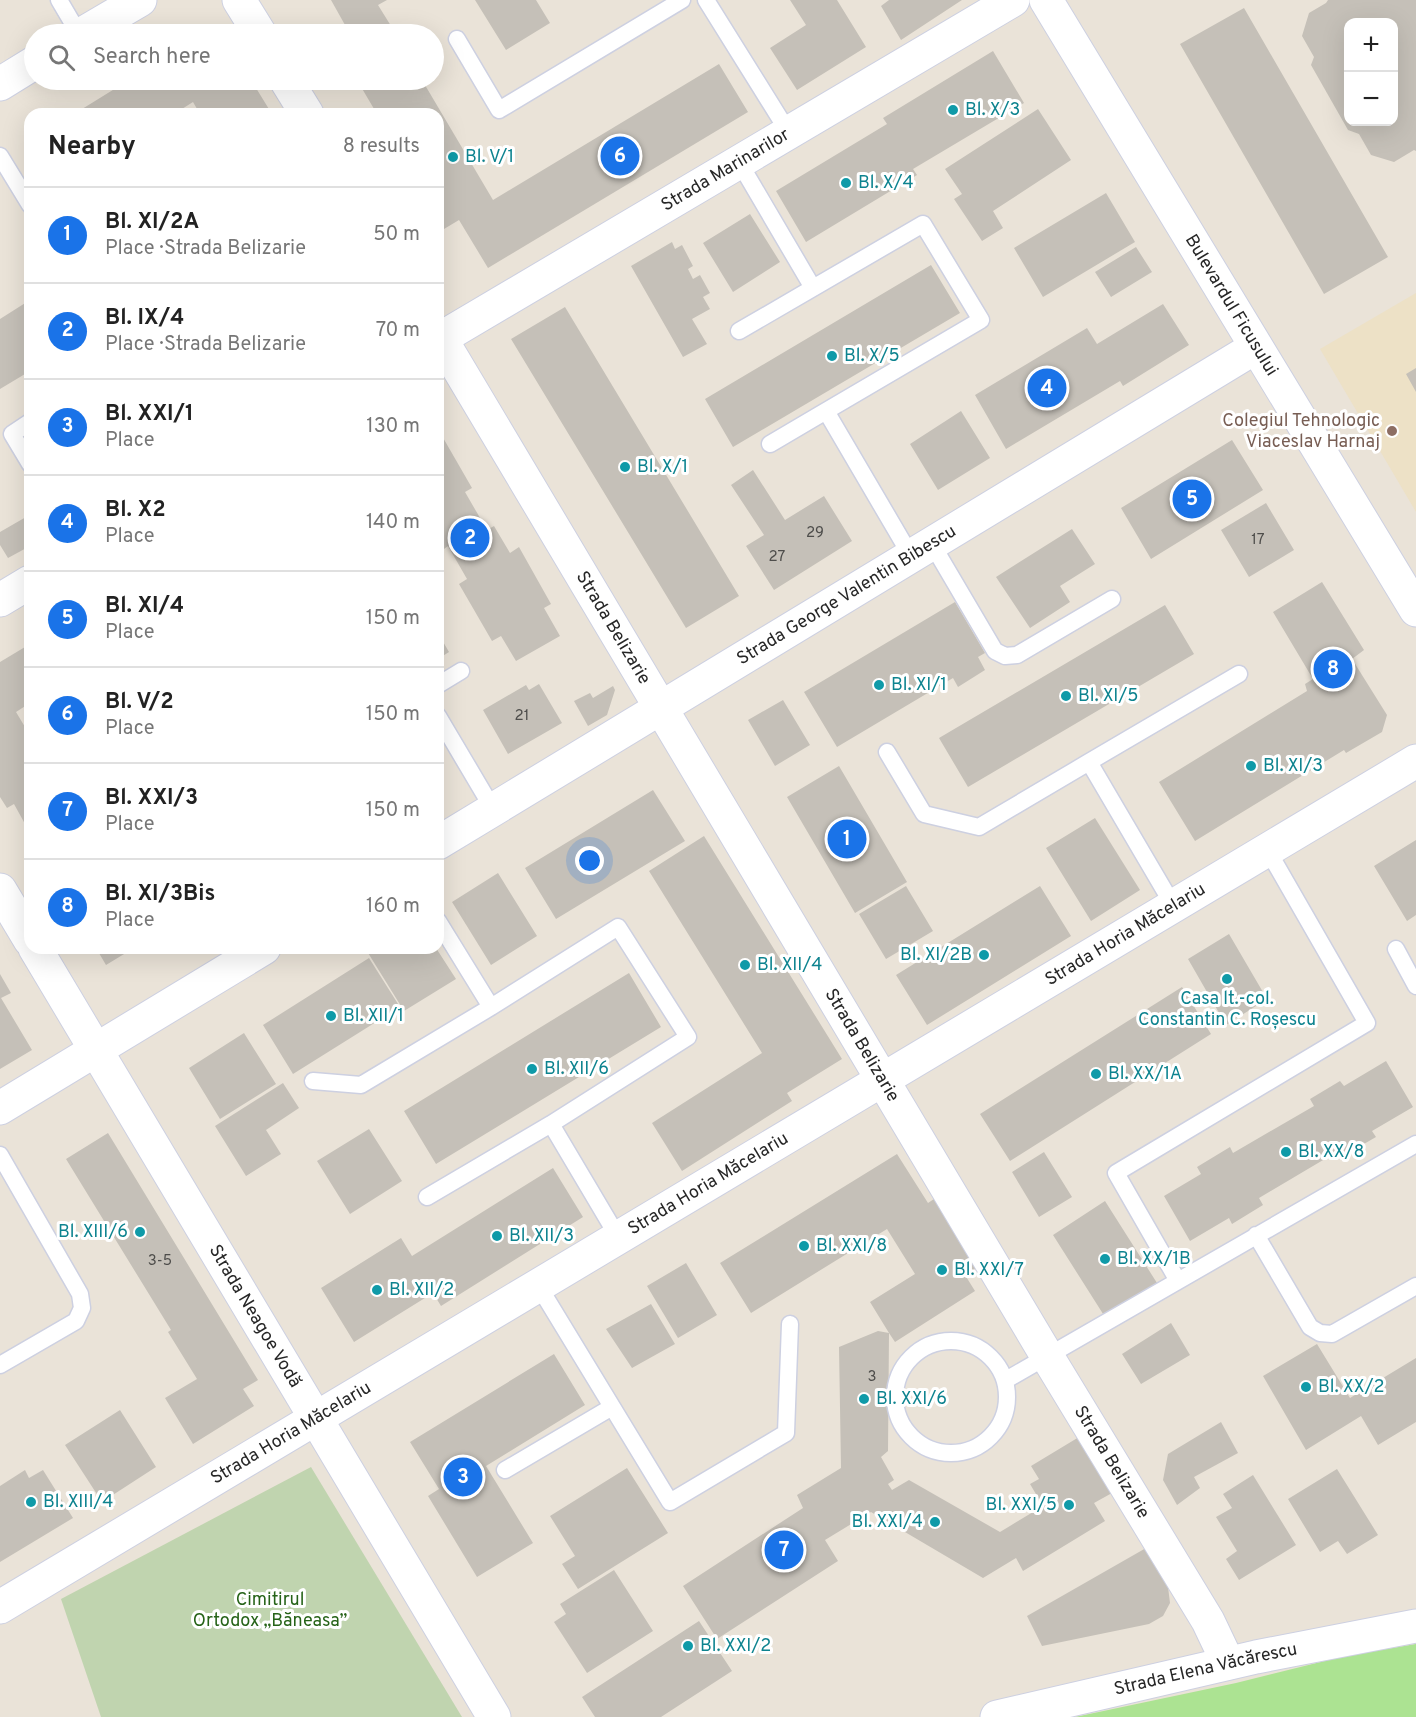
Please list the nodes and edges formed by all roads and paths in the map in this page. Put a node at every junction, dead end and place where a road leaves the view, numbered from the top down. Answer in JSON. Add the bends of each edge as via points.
{"nodes":[{"id":1,"x":59,"y":0,"type":"edge"},
{"id":2,"x":140,"y":0,"type":"edge"},
{"id":3,"x":239,"y":0,"type":"edge"},
{"id":4,"x":682,"y":0,"type":"edge"},
{"id":5,"x":706,"y":0,"type":"edge"},
{"id":6,"x":1013,"y":0,"type":"edge"},
{"id":7,"x":1046,"y":0,"type":"edge"},
{"id":8,"x":75,"y":24,"type":"edge"},
{"id":9,"x":98,"y":24,"type":"edge"},
{"id":10,"x":254,"y":24,"type":"edge"},
{"id":11,"x":457,"y":39,"type":"dead end"},
{"id":12,"x":24,"y":69,"type":"edge"},
{"id":13,"x":0,"y":84,"type":"edge"},
{"id":14,"x":292,"y":90,"type":"edge"},
{"id":15,"x":303,"y":108,"type":"edge"},
{"id":16,"x":789,"y":133,"type":"junction"},
{"id":17,"x":0,"y":156,"type":"edge"},
{"id":18,"x":739,"y":162,"type":"junction"},
{"id":19,"x":24,"y":195,"type":"edge"},
{"id":20,"x":813,"y":288,"type":"junction"},
{"id":21,"x":739,"y":331,"type":"dead end"},
{"id":22,"x":444,"y":335,"type":"edge"},
{"id":23,"x":444,"y":346,"type":"edge"},
{"id":24,"x":1257,"y":347,"type":"junction"},
{"id":25,"x":826,"y":411,"type":"junction"},
{"id":26,"x":24,"y":426,"type":"edge"},
{"id":27,"x":6,"y":437,"type":"edge"},
{"id":28,"x":770,"y":444,"type":"dead end"},
{"id":29,"x":24,"y":457,"type":"edge"},
{"id":30,"x":922,"y":550,"type":"junction"},
{"id":31,"x":24,"y":586,"type":"edge"},
{"id":32,"x":1112,"y":599,"type":"dead end"},
{"id":33,"x":0,"y":600,"type":"edge"},
{"id":34,"x":1416,"y":609,"type":"edge"},
{"id":35,"x":461,"y":671,"type":"dead end"},
{"id":36,"x":1239,"y":674,"type":"dead end"},
{"id":37,"x":444,"y":681,"type":"edge"},
{"id":38,"x":661,"y":708,"type":"junction"},
{"id":39,"x":444,"y":726,"type":"edge"},
{"id":40,"x":887,"y":752,"type":"dead end"},
{"id":41,"x":1416,"y":761,"type":"edge"},
{"id":42,"x":1089,"y":762,"type":"junction"},
{"id":43,"x":493,"y":809,"type":"junction"},
{"id":44,"x":444,"y":839,"type":"edge"},
{"id":45,"x":1267,"y":849,"type":"junction"},
{"id":46,"x":0,"y":890,"type":"edge"},
{"id":47,"x":1173,"y":905,"type":"junction"},
{"id":48,"x":24,"y":930,"type":"edge"},
{"id":49,"x":444,"y":931,"type":"edge"},
{"id":50,"x":1396,"y":949,"type":"dead end"},
{"id":51,"x":39,"y":954,"type":"edge"},
{"id":52,"x":254,"y":954,"type":"edge"},
{"id":53,"x":1416,"y":986,"type":"edge"},
{"id":54,"x":491,"y":1007,"type":"junction"},
{"id":55,"x":96,"y":1050,"type":"junction"},
{"id":56,"x":882,"y":1079,"type":"junction"},
{"id":57,"x":313,"y":1081,"type":"dead end"},
{"id":58,"x":0,"y":1108,"type":"edge"},
{"id":59,"x":551,"y":1124,"type":"junction"},
{"id":60,"x":1416,"y":1143,"type":"edge"},
{"id":61,"x":0,"y":1155,"type":"edge"},
{"id":62,"x":427,"y":1197,"type":"dead end"},
{"id":63,"x":1256,"y":1235,"type":"junction"},
{"id":64,"x":618,"y":1237,"type":"junction"},
{"id":65,"x":1178,"y":1281,"type":"junction"},
{"id":66,"x":538,"y":1285,"type":"junction"},
{"id":67,"x":1416,"y":1286,"type":"edge"},
{"id":68,"x":790,"y":1324,"type":"dead end"},
{"id":69,"x":1047,"y":1356,"type":"junction"},
{"id":70,"x":0,"y":1365,"type":"edge"},
{"id":71,"x":1006,"y":1380,"type":"junction"},
{"id":72,"x":612,"y":1407,"type":"junction"},
{"id":73,"x":316,"y":1418,"type":"junction"},
{"id":74,"x":505,"y":1470,"type":"dead end"},
{"id":75,"x":0,"y":1607,"type":"edge"},
{"id":76,"x":1416,"y":1626,"type":"edge"},
{"id":77,"x":1228,"y":1663,"type":"junction"},
{"id":78,"x":494,"y":1717,"type":"edge"},
{"id":79,"x":998,"y":1717,"type":"edge"}],
"edges":[{"from":1,"to":8,"type":"lane"},
{"from":2,"to":9,"type":"street"},
{"from":3,"to":10,"type":"street"},
{"from":4,"to":11,"type":"lane","via":[[499,110]]},
{"from":5,"to":16,"type":"lane"},
{"from":6,"to":16,"type":"street","name":"Strada Marinarilor"},
{"from":7,"to":24,"type":"street","name":"Bulevardul Ficusului"},
{"from":12,"to":13,"type":"street"},
{"from":14,"to":15,"type":"street"},
{"from":16,"to":18,"type":"street","name":"Strada Marinarilor"},
{"from":17,"to":19,"type":"lane"},
{"from":18,"to":20,"type":"lane"},
{"from":18,"to":22,"type":"street","name":"Strada Marinarilor"},
{"from":20,"to":21,"type":"lane"},
{"from":20,"to":25,"type":"lane","via":[[923,224],[981,320]]},
{"from":23,"to":38,"type":"street","name":"Strada Belizarie"},
{"from":24,"to":30,"type":"street","name":"Strada George Valentin Bibescu"},
{"from":24,"to":34,"type":"street","name":"Bulevardul Ficusului"},
{"from":25,"to":28,"type":"lane"},
{"from":25,"to":30,"type":"lane"},
{"from":26,"to":27,"type":"lane"},
{"from":27,"to":29,"type":"lane"},
{"from":30,"to":32,"type":"lane","via":[[995,651],[1005,656],[1017,655]]},
{"from":30,"to":38,"type":"street","name":"Strada George Valentin Bibescu"},
{"from":31,"to":33,"type":"street"},
{"from":35,"to":37,"type":"lane"},
{"from":36,"to":42,"type":"lane"},
{"from":38,"to":43,"type":"street","name":"Strada George Valentin Bibescu"},
{"from":38,"to":56,"type":"street","name":"Strada Belizarie"},
{"from":39,"to":43,"type":"lane"},
{"from":40,"to":42,"type":"lane","via":[[924,814],[978,827]]},
{"from":41,"to":45,"type":"street","name":"Strada Horia Măcelariu"},
{"from":42,"to":47,"type":"lane"},
{"from":43,"to":44,"type":"street","name":"Strada George Valentin Bibescu"},
{"from":45,"to":47,"type":"street","name":"Strada Horia Măcelariu"},
{"from":45,"to":65,"type":"lane","via":[[1367,1023],[1116,1173]]},
{"from":46,"to":48,"type":"street"},
{"from":47,"to":56,"type":"street","name":"Strada Horia Măcelariu"},
{"from":49,"to":54,"type":"lane"},
{"from":50,"to":53,"type":"lane"},
{"from":51,"to":55,"type":"street","name":"Strada Neagoe Vodă"},
{"from":52,"to":55,"type":"street"},
{"from":54,"to":57,"type":"lane","via":[[361,1085]]},
{"from":54,"to":59,"type":"lane","via":[[618,927],[688,1037]]},
{"from":55,"to":58,"type":"street"},
{"from":55,"to":73,"type":"street","name":"Strada Neagoe Vodă"},
{"from":56,"to":64,"type":"street","name":"Strada Horia Măcelariu"},
{"from":56,"to":69,"type":"street","name":"Strada Belizarie"},
{"from":59,"to":62,"type":"lane"},
{"from":59,"to":64,"type":"lane"},
{"from":60,"to":63,"type":"lane"},
{"from":61,"to":70,"type":"lane","via":[[80,1294],[82,1308],[76,1321]]},
{"from":63,"to":65,"type":"lane"},
{"from":63,"to":67,"type":"lane","via":[[1310,1327],[1320,1333],[1332,1334]]},
{"from":64,"to":66,"type":"street","name":"Strada Horia Măcelariu"},
{"from":65,"to":69,"type":"lane"},
{"from":66,"to":72,"type":"lane"},
{"from":66,"to":73,"type":"street","name":"Strada Horia Măcelariu"},
{"from":68,"to":72,"type":"lane","via":[[786,1433],[670,1502]]},
{"from":69,"to":71,"type":"lane"},
{"from":69,"to":77,"type":"street","name":"Strada Belizarie","via":[[1208,1621]]},
{"from":71,"to":71,"type":"lane","via":[[999,1365],[969,1343],[932,1344],[916,1353],[897,1384],[896,1403],[901,1421],[911,1436],[926,1447],[962,1452],[993,1434],[1003,1419]]},
{"from":72,"to":74,"type":"lane"},
{"from":73,"to":75,"type":"street","name":"Strada Horia Măcelariu"},
{"from":73,"to":78,"type":"street","name":"Strada Neagoe Vodă"},
{"from":76,"to":77,"type":"street","name":"Strada Elena Văcărescu"},
{"from":77,"to":79,"type":"street","name":"Strada Elena Văcărescu"}]}
